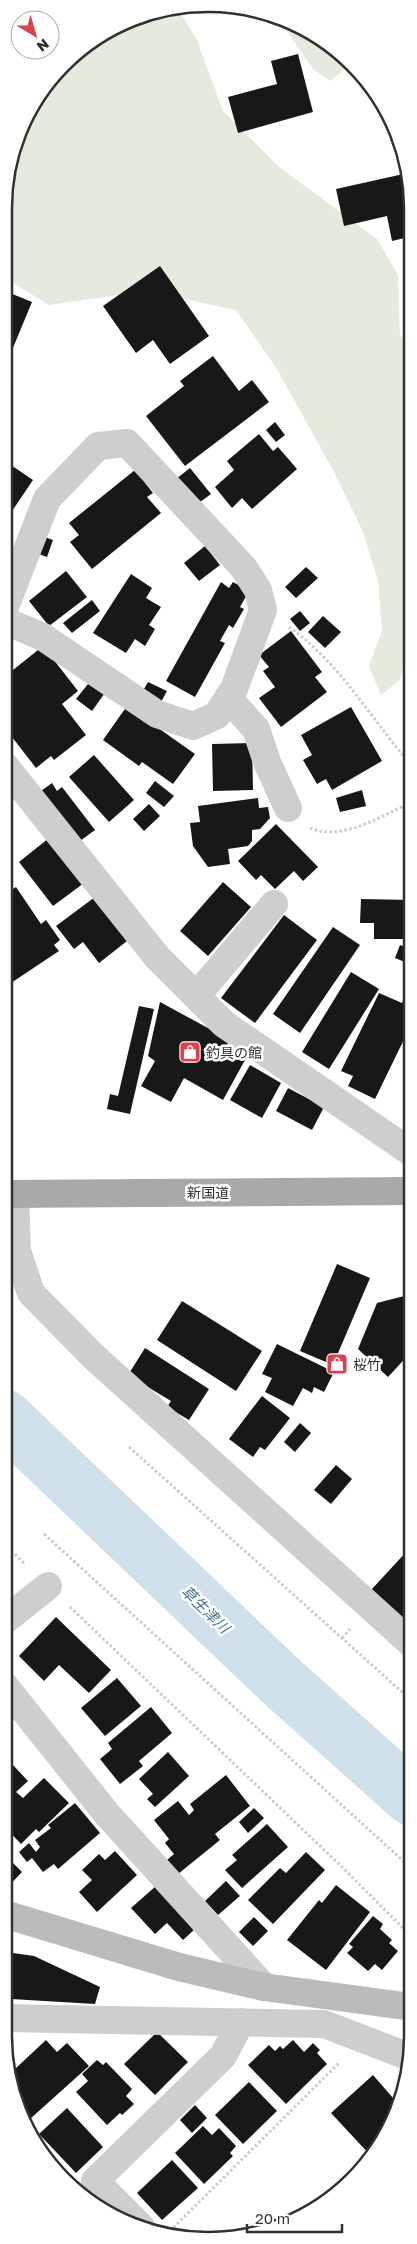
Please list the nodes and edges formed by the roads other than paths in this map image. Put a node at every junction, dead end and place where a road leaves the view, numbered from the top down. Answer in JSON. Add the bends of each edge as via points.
{"nodes":[{"id":1,"x":12,"y":590,"type":"edge"},
{"id":2,"x":12,"y":624,"type":"edge"},
{"id":3,"x":228,"y":698,"type":"junction"},
{"id":4,"x":12,"y":775,"type":"edge"},
{"id":5,"x":288,"y":808,"type":"road end"},
{"id":6,"x":274,"y":904,"type":"dead end"},
{"id":7,"x":197,"y":996,"type":"junction"},
{"id":8,"x":404,"y":1148,"type":"edge"},
{"id":9,"x":404,"y":1191,"type":"edge"},
{"id":10,"x":12,"y":1194,"type":"edge"},
{"id":11,"x":12,"y":1210,"type":"edge"},
{"id":12,"x":48,"y":1586,"type":"road end"},
{"id":13,"x":12,"y":1615,"type":"edge"},
{"id":14,"x":404,"y":1637,"type":"edge"},
{"id":15,"x":12,"y":1695,"type":"edge"},
{"id":16,"x":12,"y":1916,"type":"edge"},
{"id":17,"x":264,"y":1987,"type":"junction"},
{"id":18,"x":296,"y":1991,"type":"junction"},
{"id":19,"x":404,"y":2006,"type":"edge"},
{"id":20,"x":12,"y":2018,"type":"edge"},
{"id":21,"x":241,"y":2022,"type":"junction"},
{"id":22,"x":324,"y":2024,"type":"junction"},
{"id":23,"x":404,"y":2054,"type":"edge"},
{"id":24,"x":127,"y":2214,"type":"edge"}],
"edges":[{"from":1,"to":3,"type":"street","via":[[47,499],[98,446],[127,443],[243,567],[258,590],[263,610],[234,690]]},
{"from":2,"to":3,"type":"street","via":[[43,637],[157,714],[193,726],[217,715]]},
{"from":3,"to":5,"type":"street","via":[[256,729]]},
{"from":4,"to":7,"type":"street","via":[[157,957]]},
{"from":6,"to":7,"type":"street"},
{"from":7,"to":8,"type":"street","via":[[224,1024]]},
{"from":9,"to":10,"type":"main road","name":"新国道"},
{"from":11,"to":14,"type":"street","via":[[17,1251],[31,1293],[93,1356]]},
{"from":12,"to":13,"type":"street"},
{"from":15,"to":17,"type":"street","via":[[107,1814]]},
{"from":16,"to":17,"type":"street","via":[[179,1968]]},
{"from":17,"to":18,"type":"street"},
{"from":18,"to":19,"type":"street"},
{"from":18,"to":22,"type":"street"},
{"from":20,"to":21,"type":"street"},
{"from":21,"to":22,"type":"street"},
{"from":21,"to":24,"type":"street","via":[[223,2056],[95,2181]]},
{"from":22,"to":23,"type":"street"}]}
